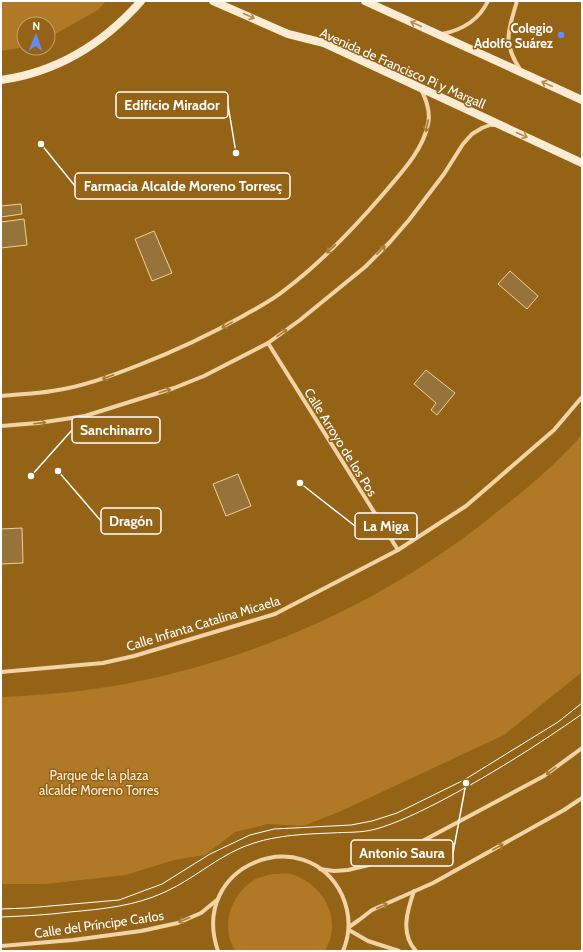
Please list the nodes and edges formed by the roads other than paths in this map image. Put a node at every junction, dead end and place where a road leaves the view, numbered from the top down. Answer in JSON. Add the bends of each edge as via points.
{"nodes":[{"id":1,"x":142,"y":1,"type":"edge"},
{"id":2,"x":213,"y":1,"type":"edge"},
{"id":3,"x":365,"y":1,"type":"edge"},
{"id":4,"x":488,"y":1,"type":"edge"},
{"id":5,"x":517,"y":1,"type":"edge"},
{"id":6,"x":440,"y":35,"type":"junction"},
{"id":7,"x":522,"y":73,"type":"junction"},
{"id":8,"x":1,"y":80,"type":"edge"},
{"id":9,"x":421,"y":88,"type":"junction"},
{"id":10,"x":582,"y":100,"type":"edge"},
{"id":11,"x":500,"y":125,"type":"junction"},
{"id":12,"x":582,"y":162,"type":"edge"},
{"id":13,"x":268,"y":343,"type":"junction"},
{"id":14,"x":1,"y":396,"type":"edge"},
{"id":15,"x":582,"y":397,"type":"edge"},
{"id":16,"x":1,"y":426,"type":"edge"},
{"id":17,"x":398,"y":550,"type":"junction"},
{"id":18,"x":1,"y":672,"type":"edge"},
{"id":19,"x":582,"y":748,"type":"edge"},
{"id":20,"x":582,"y":798,"type":"edge"},
{"id":21,"x":320,"y":869,"type":"junction"},
{"id":22,"x":414,"y":891,"type":"junction"},
{"id":23,"x":217,"y":900,"type":"junction"},
{"id":24,"x":349,"y":928,"type":"junction"},
{"id":25,"x":1,"y":946,"type":"edge"},
{"id":26,"x":218,"y":951,"type":"edge"},
{"id":27,"x":343,"y":951,"type":"edge"},
{"id":28,"x":399,"y":951,"type":"edge"},
{"id":29,"x":416,"y":951,"type":"edge"}],
"edges":[{"from":1,"to":8,"type":"street","via":[[98,41],[66,61],[37,72]]},
{"from":2,"to":9,"type":"street","name":"Avenida de Francisco Pi y Margall","one_way":true,"via":[[288,34],[324,43]]},
{"from":6,"to":3,"type":"street","one_way":true},
{"from":4,"to":6,"type":"street","via":[[476,19],[466,26]]},
{"from":5,"to":7,"type":"street","via":[[508,42],[510,52]]},
{"from":6,"to":7,"type":"street"},
{"from":10,"to":7,"type":"street","one_way":true},
{"from":9,"to":11,"type":"street","name":"Avenida de Francisco Pi y Margall"},
{"from":9,"to":14,"type":"street","one_way":true,"via":[[429,112],[424,136],[415,154],[344,238],[285,290],[212,334],[177,351],[100,380],[52,391]]},
{"from":11,"to":12,"type":"street","name":"Avenida de Francisco Pi y Margall","one_way":true},
{"from":13,"to":11,"type":"street","one_way":true,"via":[[336,292],[390,242],[472,134],[486,127]]},
{"from":16,"to":13,"type":"street","one_way":true,"via":[[38,424],[85,416],[174,388],[204,376]]},
{"from":13,"to":17,"type":"street","name":"Calle Arroyo de los Pos"},
{"from":15,"to":17,"type":"street","name":"Calle Infanta Catalina Micaela","via":[[554,430],[466,506]]},
{"from":17,"to":18,"type":"street","name":"Calle Infanta Catalina Micaela","via":[[268,616],[109,662]]},
{"from":19,"to":21,"type":"street","one_way":true,"via":[[544,776],[417,844],[369,865],[348,870]]},
{"from":22,"to":20,"type":"street","one_way":true,"via":[[558,814]]},
{"from":21,"to":23,"type":"street","via":[[295,858],[268,858],[243,868],[232,877]]},
{"from":21,"to":24,"type":"street","via":[[339,889],[348,914]]},
{"from":24,"to":22,"type":"street","one_way":true,"via":[[372,910]]},
{"from":22,"to":29,"type":"street","via":[[406,929]]},
{"from":23,"to":25,"type":"street","name":"Calle del Príncipe Carlos","one_way":true,"via":[[201,913],[178,923],[141,931]]},
{"from":23,"to":26,"type":"street","via":[[213,926]]},
{"from":24,"to":27,"type":"street"},
{"from":24,"to":28,"type":"street","via":[[368,941]]}]}
